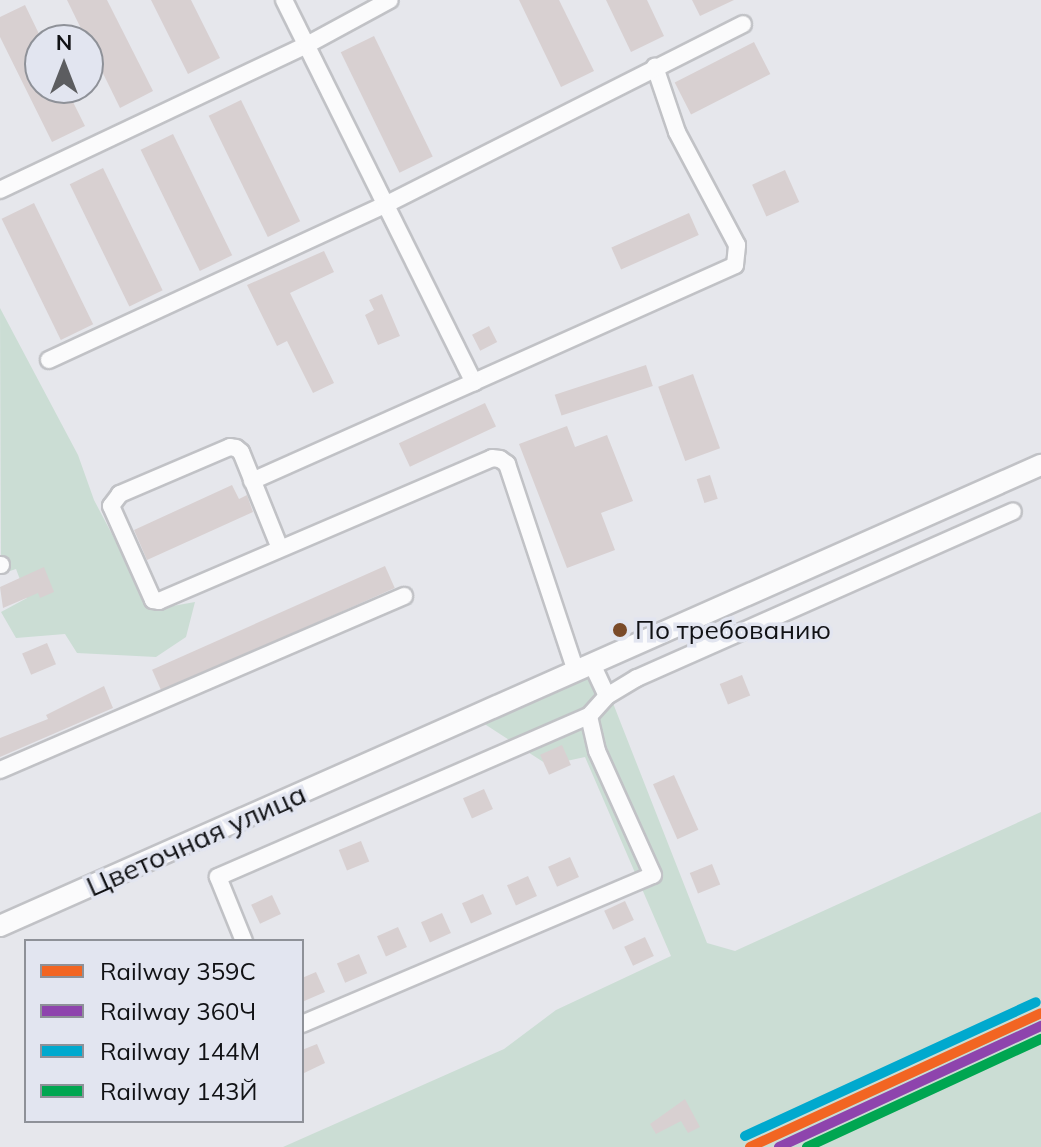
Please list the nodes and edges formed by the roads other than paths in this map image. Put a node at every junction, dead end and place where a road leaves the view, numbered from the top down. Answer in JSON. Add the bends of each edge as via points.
{"nodes":[{"id":1,"x":284,"y":0,"type":"edge"},
{"id":2,"x":390,"y":0,"type":"edge"},
{"id":3,"x":743,"y":24,"type":"dead end"},
{"id":4,"x":307,"y":45,"type":"junction"},
{"id":5,"x":655,"y":67,"type":"junction"},
{"id":6,"x":0,"y":190,"type":"edge"},
{"id":7,"x":385,"y":205,"type":"junction"},
{"id":8,"x":49,"y":360,"type":"dead end"},
{"id":9,"x":474,"y":382,"type":"junction"},
{"id":10,"x":1041,"y":465,"type":"edge"},
{"id":11,"x":252,"y":481,"type":"junction"},
{"id":12,"x":1013,"y":511,"type":"dead end"},
{"id":13,"x":279,"y":546,"type":"junction"},
{"id":14,"x":404,"y":596,"type":"dead end"},
{"id":15,"x":584,"y":668,"type":"junction"},
{"id":16,"x":607,"y":696,"type":"junction"},
{"id":17,"x":589,"y":716,"type":"junction"},
{"id":18,"x":0,"y":770,"type":"edge"},
{"id":19,"x":0,"y":926,"type":"edge"},
{"id":20,"x":243,"y":939,"type":"edge"},
{"id":21,"x":304,"y":1023,"type":"edge"}],
"edges":[{"from":1,"to":4,"type":"street"},
{"from":2,"to":4,"type":"street"},
{"from":3,"to":5,"type":"street"},
{"from":4,"to":6,"type":"street"},
{"from":4,"to":7,"type":"street"},
{"from":5,"to":7,"type":"street"},
{"from":5,"to":9,"type":"street","via":[[677,132],[737,245],[735,265]]},
{"from":7,"to":8,"type":"street"},
{"from":7,"to":9,"type":"street"},
{"from":9,"to":11,"type":"street"},
{"from":10,"to":15,"type":"main road","name":"Цветочная улица"},
{"from":11,"to":13,"type":"street"},
{"from":11,"to":13,"type":"street","via":[[241,452],[230,447],[120,494],[111,506],[153,600],[165,600]]},
{"from":12,"to":16,"type":"street"},
{"from":13,"to":15,"type":"street","via":[[500,459],[507,464]]},
{"from":14,"to":18,"type":"street"},
{"from":15,"to":16,"type":"street"},
{"from":15,"to":19,"type":"main road","name":"Цветочная улица"},
{"from":16,"to":17,"type":"street"},
{"from":17,"to":20,"type":"street","via":[[218,877]]},
{"from":17,"to":21,"type":"street","via":[[597,751],[653,875]]}]}
